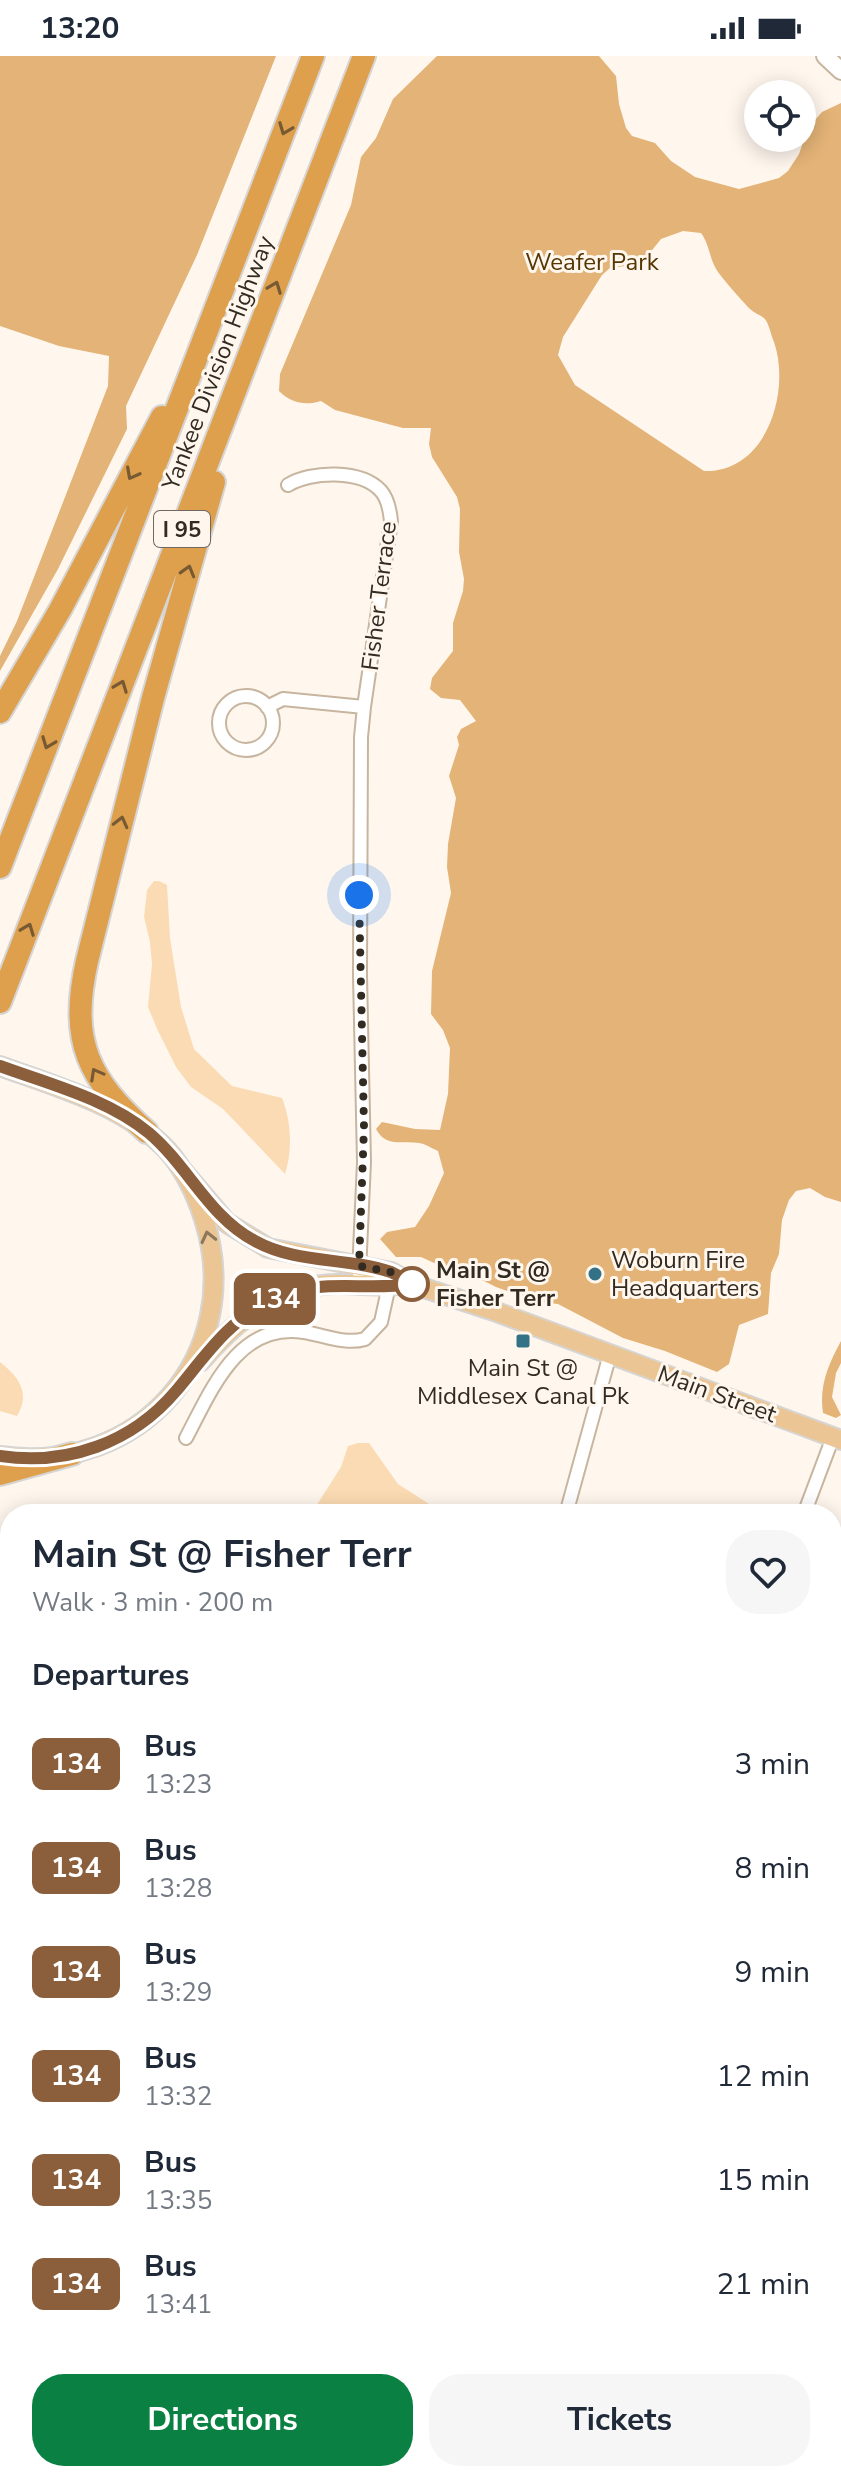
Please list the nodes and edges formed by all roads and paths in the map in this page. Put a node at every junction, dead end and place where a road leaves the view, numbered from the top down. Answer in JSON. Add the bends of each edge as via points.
{"nodes":[{"id":1,"x":313,"y":56,"type":"edge"},
{"id":2,"x":364,"y":56,"type":"edge"},
{"id":3,"x":825,"y":56,"type":"edge"},
{"id":4,"x":841,"y":71,"type":"edge"},
{"id":5,"x":207,"y":330,"type":"junction"},
{"id":6,"x":257,"y":335,"type":"junction"},
{"id":7,"x":288,"y":485,"type":"dead end"},
{"id":8,"x":267,"y":707,"type":"junction"},
{"id":9,"x":364,"y":707,"type":"junction"},
{"id":10,"x":0,"y":712,"type":"edge"},
{"id":11,"x":0,"y":867,"type":"edge"},
{"id":12,"x":0,"y":1002,"type":"edge"},
{"id":13,"x":0,"y":1066,"type":"edge"},
{"id":14,"x":147,"y":1132,"type":"junction"},
{"id":15,"x":183,"y":1171,"type":"junction"},
{"id":16,"x":358,"y":1275,"type":"junction"},
{"id":17,"x":390,"y":1280,"type":"junction"},
{"id":18,"x":610,"y":1354,"type":"junction"},
{"id":19,"x":176,"y":1390,"type":"junction"},
{"id":20,"x":186,"y":1438,"type":"dead end"},
{"id":21,"x":837,"y":1439,"type":"edge"},
{"id":22,"x":72,"y":1454,"type":"junction"},
{"id":23,"x":0,"y":1456,"type":"edge"},
{"id":24,"x":0,"y":1474,"type":"edge"},
{"id":25,"x":569,"y":1504,"type":"edge"},
{"id":26,"x":808,"y":1504,"type":"edge"}],
"edges":[{"from":1,"to":5,"type":"highway","name":"Yankee Division Highway","number":"I 95","one_way":true},
{"from":6,"to":2,"type":"highway","name":"Yankee Division Highway","number":"I 95","one_way":true},
{"from":3,"to":4,"type":"street"},
{"from":5,"to":10,"type":"highway","one_way":true,"via":[[75,583]]},
{"from":5,"to":11,"type":"highway","name":"Yankee Division Highway","number":"I 95","one_way":true},
{"from":12,"to":6,"type":"highway","name":"Yankee Division Highway","number":"I 95","one_way":true},
{"from":14,"to":6,"type":"highway","one_way":true,"via":[[122,1110],[93,1069],[81,1032],[81,985],[175,613]]},
{"from":7,"to":9,"type":"street","name":"Fisher Terrace","via":[[316,476],[354,478],[378,488],[389,507],[391,540]]},
{"from":8,"to":8,"type":"street","via":[[250,696],[230,701],[220,719],[224,738],[242,749],[262,744],[272,726]]},
{"from":8,"to":9,"type":"street","via":[[286,699]]},
{"from":9,"to":16,"type":"street","name":"Fisher Terrace","via":[[359,911],[364,1162]]},
{"from":13,"to":14,"type":"main road","name":"Main Street","via":[[107,1108]]},
{"from":14,"to":15,"type":"main road","name":"Main Street"},
{"from":15,"to":16,"type":"main road","name":"Main Street","via":[[227,1223],[254,1241]]},
{"from":19,"to":15,"type":"main road","one_way":true,"via":[[204,1336],[214,1287],[209,1236]]},
{"from":16,"to":17,"type":"main road","name":"Main Street"},
{"from":16,"to":19,"type":"main road","name":"Main Street","via":[[258,1307],[222,1336]]},
{"from":17,"to":18,"type":"main road","name":"Main Street"},
{"from":17,"to":20,"type":"street","via":[[381,1322],[365,1339],[279,1332],[241,1350]]},
{"from":18,"to":21,"type":"main road","name":"Main Street"},
{"from":18,"to":25,"type":"street"},
{"from":19,"to":22,"type":"main road","via":[[132,1430]]},
{"from":21,"to":26,"type":"street"},
{"from":22,"to":23,"type":"main road"},
{"from":22,"to":24,"type":"highway"}]}
